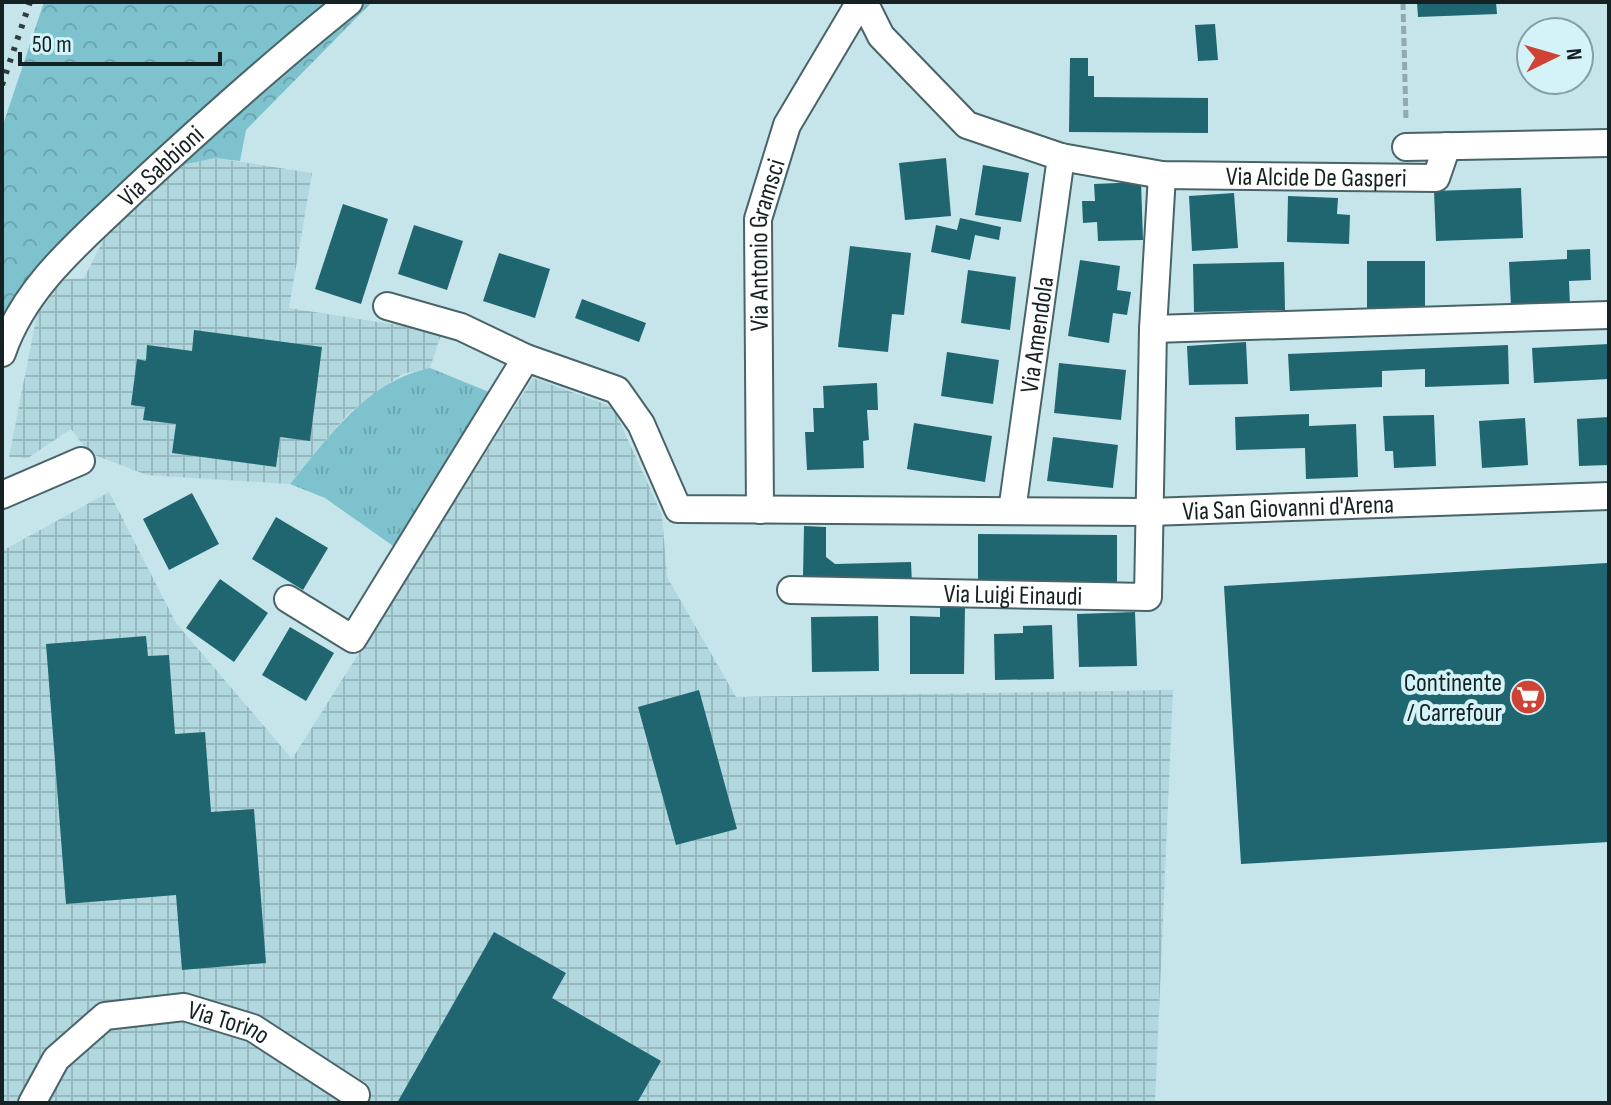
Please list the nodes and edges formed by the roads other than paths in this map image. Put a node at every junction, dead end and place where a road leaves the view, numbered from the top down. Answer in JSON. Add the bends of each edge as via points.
{"nodes":[{"id":1,"x":349,"y":2,"type":"edge"},
{"id":2,"x":862,"y":2,"type":"edge"},
{"id":3,"x":1609,"y":143,"type":"edge"},
{"id":4,"x":1447,"y":146,"type":"junction"},
{"id":5,"x":1406,"y":147,"type":"road end"},
{"id":6,"x":1061,"y":157,"type":"junction"},
{"id":7,"x":1162,"y":175,"type":"junction"},
{"id":8,"x":387,"y":306,"type":"dead end"},
{"id":9,"x":1609,"y":315,"type":"edge"},
{"id":10,"x":1153,"y":329,"type":"junction"},
{"id":11,"x":2,"y":353,"type":"edge"},
{"id":12,"x":526,"y":358,"type":"junction"},
{"id":13,"x":81,"y":461,"type":"dead end"},
{"id":14,"x":2,"y":495,"type":"edge"},
{"id":15,"x":1609,"y":496,"type":"edge"},
{"id":16,"x":760,"y":510,"type":"junction"},
{"id":17,"x":1012,"y":511,"type":"junction"},
{"id":18,"x":1150,"y":512,"type":"junction"},
{"id":19,"x":791,"y":590,"type":"dead end"},
{"id":20,"x":288,"y":599,"type":"dead end"},
{"id":21,"x":356,"y":1095,"type":"dead end"},
{"id":22,"x":32,"y":1103,"type":"edge"}],
"edges":[{"from":1,"to":11,"type":"street","name":"Via Sabbioni","via":[[261,73],[53,268],[12,323]]},
{"from":2,"to":6,"type":"street","via":[[881,36],[967,125]]},
{"from":2,"to":16,"type":"street","name":"Via Antonio Gramsci","via":[[787,125],[758,219]]},
{"from":3,"to":4,"type":"street","name":"Via Alcide De Gasperi"},
{"from":4,"to":5,"type":"street","name":"Via Alcide De Gasperi"},
{"from":4,"to":7,"type":"street","name":"Via Alcide De Gasperi","via":[[1436,178]]},
{"from":6,"to":7,"type":"street"},
{"from":6,"to":17,"type":"street","name":"Via Amendola"},
{"from":7,"to":10,"type":"street","name":"Via San Giovanni d'Arena"},
{"from":8,"to":12,"type":"street","via":[[461,327]]},
{"from":9,"to":10,"type":"street"},
{"from":10,"to":18,"type":"street","name":"Via San Giovanni d'Arena"},
{"from":12,"to":16,"type":"street","via":[[617,390],[641,424],[678,509]]},
{"from":12,"to":20,"type":"street","via":[[353,639]]},
{"from":13,"to":14,"type":"street"},
{"from":15,"to":18,"type":"street","name":"Via San Giovanni d'Arena"},
{"from":16,"to":17,"type":"street"},
{"from":17,"to":18,"type":"street"},
{"from":18,"to":19,"type":"street","name":"Via Luigi Einaudi","via":[[1148,597]]},
{"from":21,"to":22,"type":"street","name":"Via Torino","via":[[253,1028],[184,1007],[105,1016],[56,1059]]}]}
